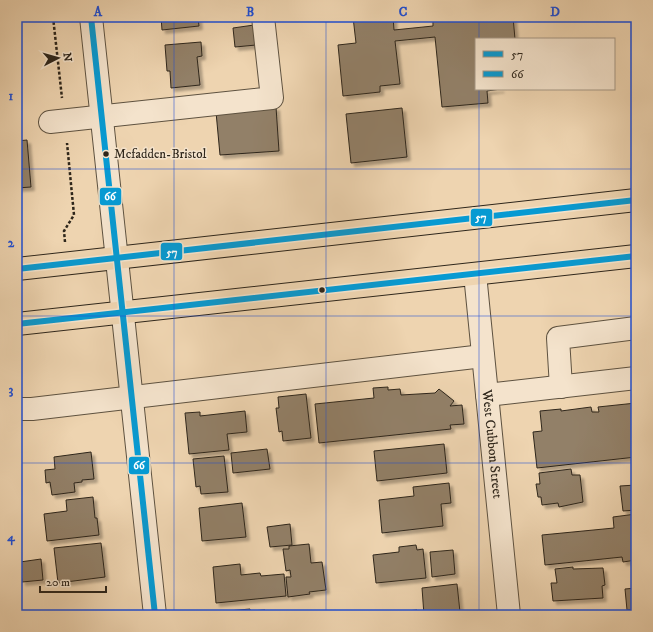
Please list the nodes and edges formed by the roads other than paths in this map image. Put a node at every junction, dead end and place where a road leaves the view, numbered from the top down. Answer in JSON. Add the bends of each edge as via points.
{"nodes":[{"id":1,"x":91,"y":17,"type":"edge"},
{"id":2,"x":263,"y":17,"type":"edge"},
{"id":3,"x":101,"y":117,"type":"junction"},
{"id":4,"x":50,"y":122,"type":"dead end"},
{"id":5,"x":636,"y":200,"type":"edge"},
{"id":6,"x":636,"y":256,"type":"edge"},
{"id":7,"x":116,"y":259,"type":"junction"},
{"id":8,"x":17,"y":269,"type":"edge"},
{"id":9,"x":475,"y":274,"type":"junction"},
{"id":10,"x":122,"y":313,"type":"junction"},
{"id":11,"x":17,"y":324,"type":"edge"},
{"id":12,"x":636,"y":328,"type":"edge"},
{"id":13,"x":483,"y":356,"type":"junction"},
{"id":14,"x":636,"y":378,"type":"edge"},
{"id":15,"x":561,"y":387,"type":"junction"},
{"id":16,"x":487,"y":395,"type":"junction"},
{"id":17,"x":131,"y":397,"type":"junction"},
{"id":18,"x":17,"y":409,"type":"edge"},
{"id":19,"x":150,"y":614,"type":"edge"},
{"id":20,"x":509,"y":615,"type":"edge"}],
"edges":[{"from":1,"to":3,"type":"street"},
{"from":2,"to":3,"type":"street","via":[[272,98]]},
{"from":3,"to":4,"type":"street"},
{"from":3,"to":7,"type":"street"},
{"from":5,"to":7,"type":"main road"},
{"from":6,"to":9,"type":"main road"},
{"from":7,"to":8,"type":"main road"},
{"from":7,"to":10,"type":"street"},
{"from":9,"to":10,"type":"main road"},
{"from":9,"to":13,"type":"street","name":"West Cubbon Street"},
{"from":10,"to":11,"type":"main road"},
{"from":10,"to":17,"type":"street"},
{"from":12,"to":15,"type":"street","via":[[558,338]]},
{"from":13,"to":16,"type":"street","name":"West Cubbon Street"},
{"from":13,"to":17,"type":"street"},
{"from":14,"to":15,"type":"street"},
{"from":15,"to":16,"type":"street"},
{"from":16,"to":20,"type":"street","name":"West Cubbon Street"},
{"from":17,"to":18,"type":"street"},
{"from":17,"to":19,"type":"street"}]}
